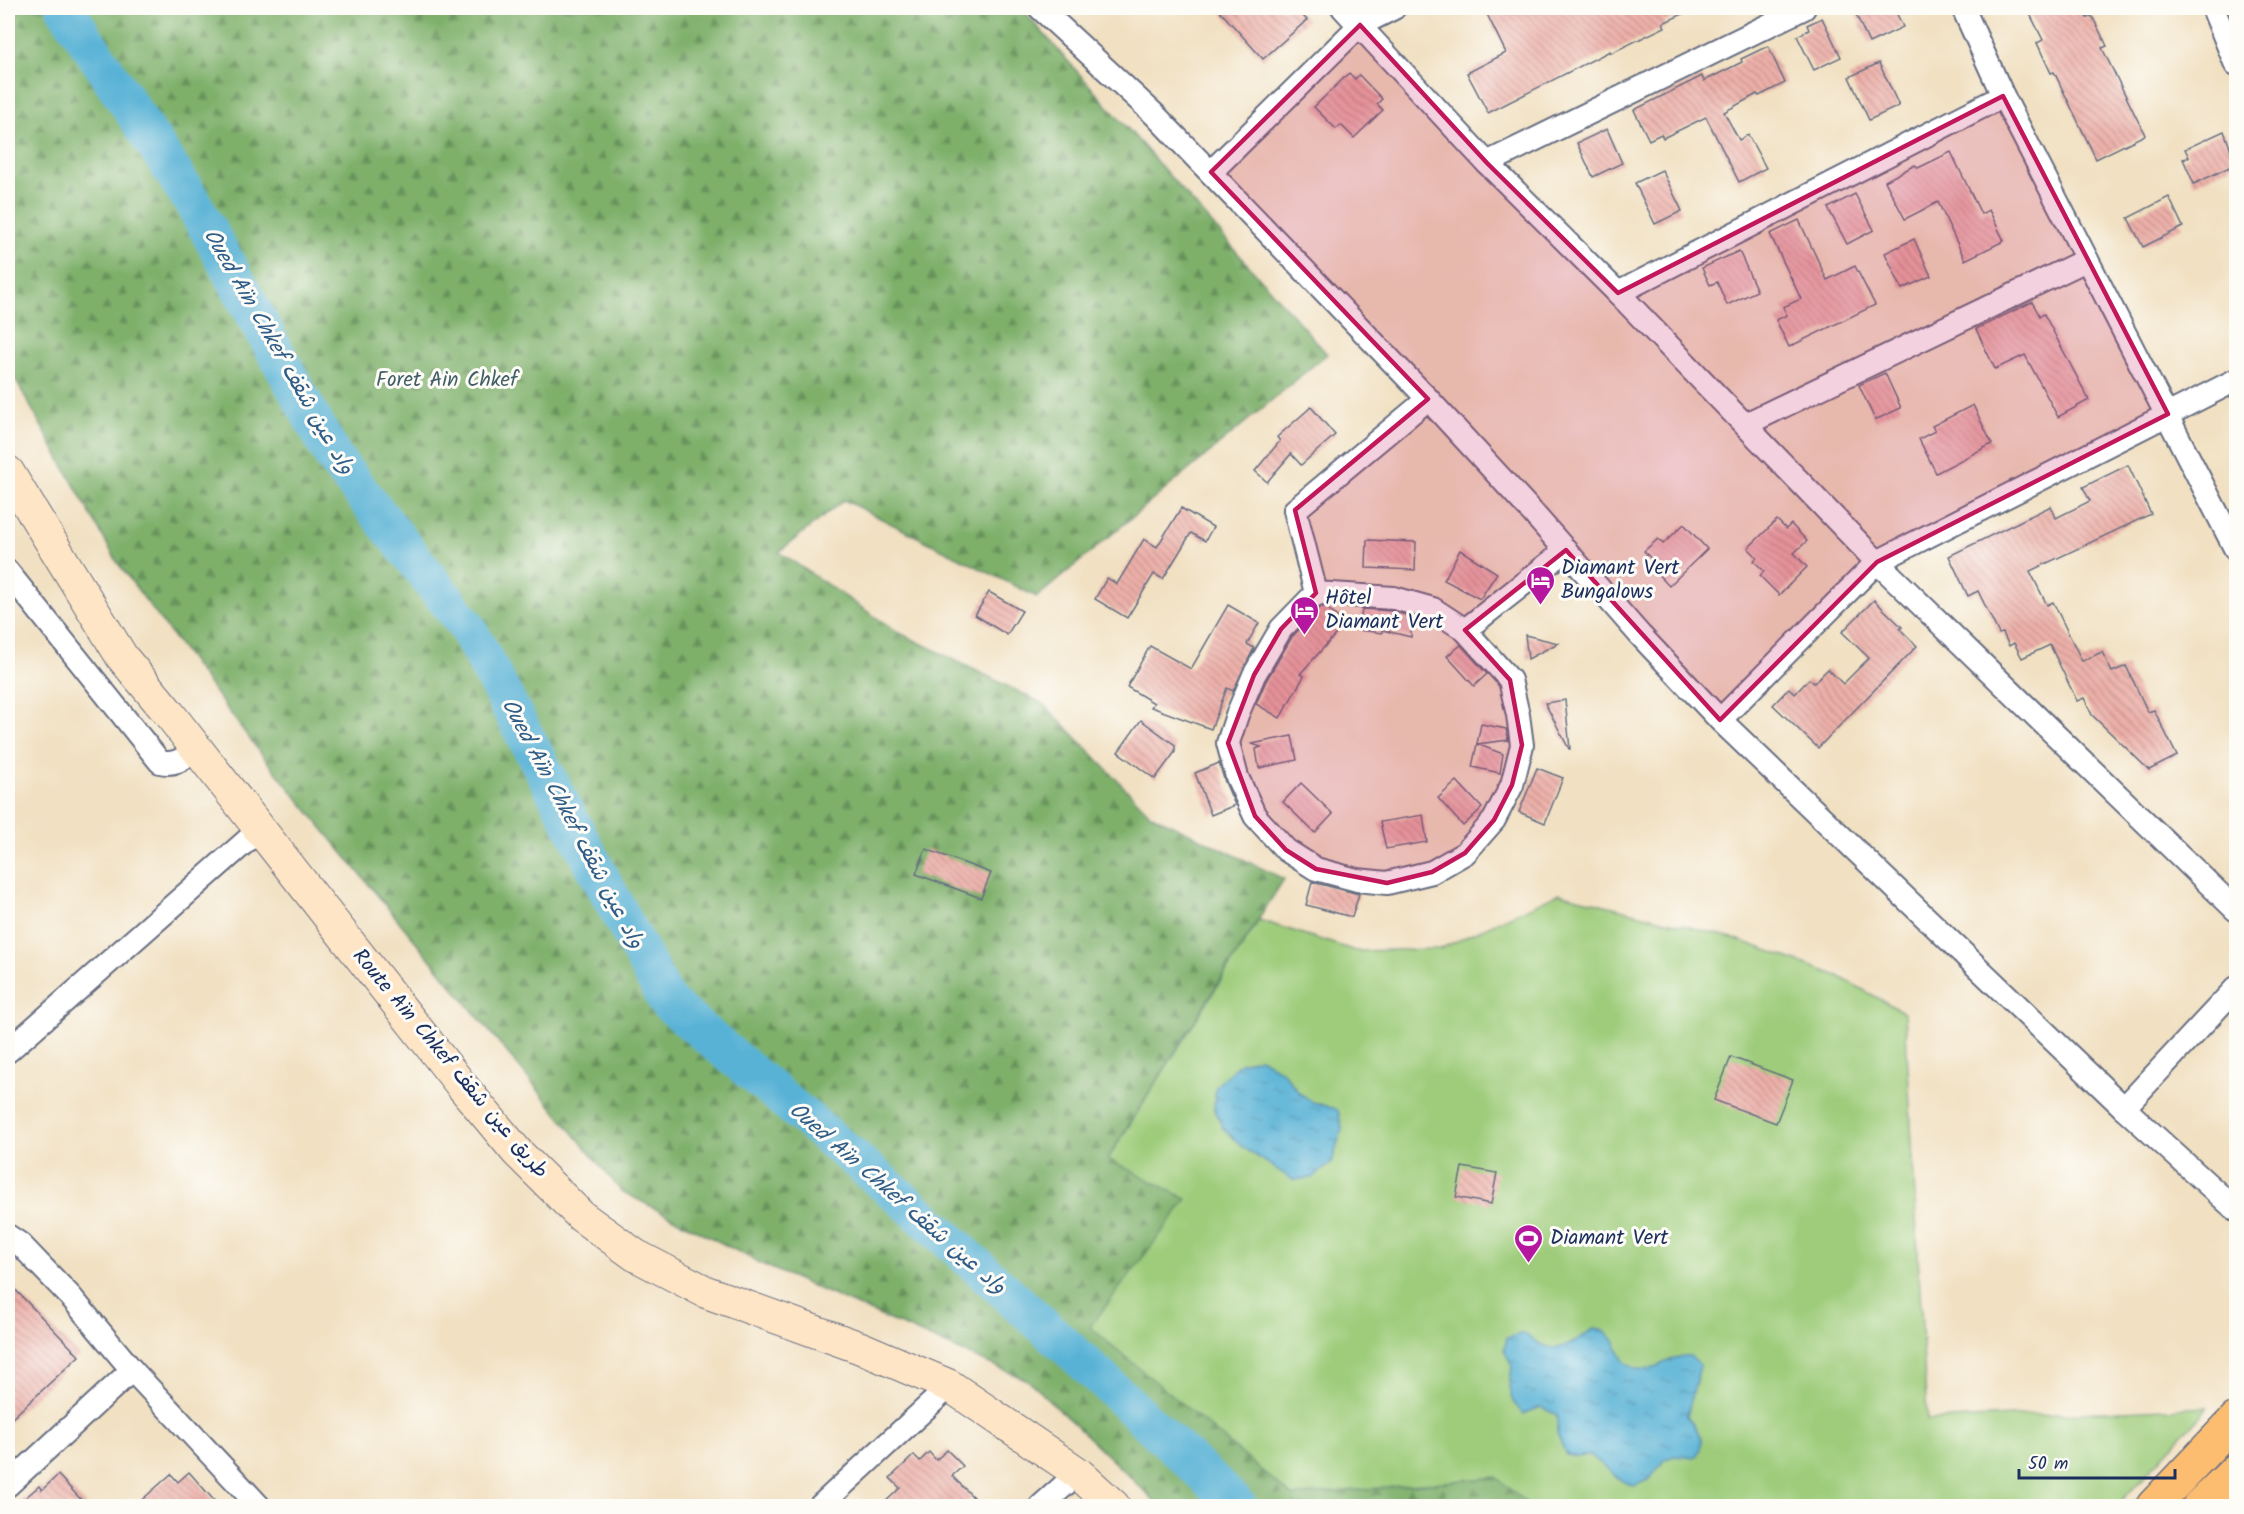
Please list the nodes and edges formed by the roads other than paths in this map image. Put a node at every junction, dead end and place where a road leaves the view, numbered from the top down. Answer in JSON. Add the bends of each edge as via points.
{"nodes":[{"id":1,"x":1041,"y":8,"type":"edge"},
{"id":2,"x":1343,"y":8,"type":"edge"},
{"id":3,"x":1394,"y":8,"type":"edge"},
{"id":4,"x":1804,"y":8,"type":"edge"},
{"id":5,"x":1964,"y":8,"type":"edge"},
{"id":6,"x":2213,"y":8,"type":"edge"},
{"id":7,"x":1360,"y":25,"type":"junction"},
{"id":8,"x":2236,"y":65,"type":"edge"},
{"id":9,"x":2003,"y":96,"type":"junction"},
{"id":10,"x":1487,"y":163,"type":"junction"},
{"id":11,"x":1211,"y":172,"type":"junction"},
{"id":12,"x":2086,"y":260,"type":"junction"},
{"id":13,"x":1617,"y":293,"type":"junction"},
{"id":14,"x":2236,"y":380,"type":"edge"},
{"id":15,"x":1428,"y":399,"type":"junction"},
{"id":16,"x":2168,"y":414,"type":"junction"},
{"id":17,"x":1746,"y":424,"type":"junction"},
{"id":18,"x":8,"y":472,"type":"edge"},
{"id":19,"x":1566,"y":550,"type":"junction"},
{"id":20,"x":2236,"y":550,"type":"edge"},
{"id":21,"x":1877,"y":562,"type":"junction"},
{"id":22,"x":8,"y":572,"type":"edge"},
{"id":23,"x":1316,"y":593,"type":"junction"},
{"id":24,"x":1465,"y":630,"type":"junction"},
{"id":25,"x":1719,"y":720,"type":"junction"},
{"id":26,"x":196,"y":750,"type":"junction"},
{"id":27,"x":260,"y":829,"type":"junction"},
{"id":28,"x":2236,"y":910,"type":"edge"},
{"id":29,"x":2236,"y":988,"type":"edge"},
{"id":30,"x":8,"y":1051,"type":"edge"},
{"id":31,"x":2124,"y":1108,"type":"junction"},
{"id":32,"x":2233,"y":1201,"type":"edge"},
{"id":33,"x":8,"y":1236,"type":"edge"},
{"id":34,"x":132,"y":1370,"type":"junction"},
{"id":35,"x":950,"y":1386,"type":"junction"},
{"id":36,"x":2236,"y":1419,"type":"edge"},
{"id":37,"x":2236,"y":1470,"type":"edge"},
{"id":38,"x":1078,"y":1473,"type":"junction"},
{"id":39,"x":8,"y":1485,"type":"edge"},
{"id":40,"x":259,"y":1506,"type":"edge"},
{"id":41,"x":820,"y":1506,"type":"edge"},
{"id":42,"x":1041,"y":1506,"type":"edge"},
{"id":43,"x":1114,"y":1506,"type":"edge"},
{"id":44,"x":2153,"y":1506,"type":"edge"},
{"id":45,"x":2199,"y":1506,"type":"edge"}],
"edges":[{"from":1,"to":11,"type":"street"},
{"from":2,"to":7,"type":"street"},
{"from":3,"to":7,"type":"street"},
{"from":4,"to":10,"type":"street"},
{"from":5,"to":9,"type":"street"},
{"from":6,"to":8,"type":"street"},
{"from":7,"to":10,"type":"street"},
{"from":7,"to":11,"type":"street"},
{"from":9,"to":12,"type":"street"},
{"from":9,"to":13,"type":"street"},
{"from":10,"to":13,"type":"street"},
{"from":11,"to":15,"type":"street"},
{"from":12,"to":16,"type":"street"},
{"from":12,"to":17,"type":"street"},
{"from":13,"to":17,"type":"street"},
{"from":14,"to":16,"type":"street"},
{"from":15,"to":19,"type":"street"},
{"from":15,"to":23,"type":"street","via":[[1295,510]]},
{"from":16,"to":20,"type":"street"},
{"from":16,"to":21,"type":"street"},
{"from":17,"to":21,"type":"street"},
{"from":18,"to":26,"type":"street","name":"Route Aïn Chkef طريق عين شقف","via":[[122,657]]},
{"from":19,"to":24,"type":"street"},
{"from":19,"to":25,"type":"street"},
{"from":21,"to":25,"type":"street"},
{"from":21,"to":28,"type":"street"},
{"from":22,"to":26,"type":"street","via":[[160,762],[169,764]]},
{"from":23,"to":24,"type":"street","via":[[1394,598],[1433,609]]},
{"from":23,"to":24,"type":"street","via":[[1275,638],[1254,675],[1228,743],[1237,777],[1255,816],[1286,849],[1316,869],[1357,880],[1387,883],[1432,872],[1465,853],[1494,820],[1512,785],[1522,745],[1510,680]]},
{"from":25,"to":31,"type":"street"},
{"from":26,"to":27,"type":"street","name":"Route Aïn Chkef طريق عين شقف"},
{"from":27,"to":30,"type":"street"},
{"from":27,"to":35,"type":"street","name":"Route Aïn Chkef طريق عين شقف","via":[[517,1152],[581,1216],[635,1255],[706,1292],[861,1348]]},
{"from":29,"to":31,"type":"street"},
{"from":31,"to":32,"type":"street"},
{"from":33,"to":34,"type":"street","via":[[71,1297]]},
{"from":34,"to":39,"type":"street"},
{"from":34,"to":40,"type":"street"},
{"from":35,"to":38,"type":"street","name":"Route Aïn Chkef طريق عين شقف"},
{"from":35,"to":41,"type":"street"},
{"from":36,"to":44,"type":"highway"},
{"from":37,"to":45,"type":"highway"},
{"from":38,"to":42,"type":"street"},
{"from":38,"to":43,"type":"street","name":"Route Aïn Chkef طريق عين شقف"}]}
